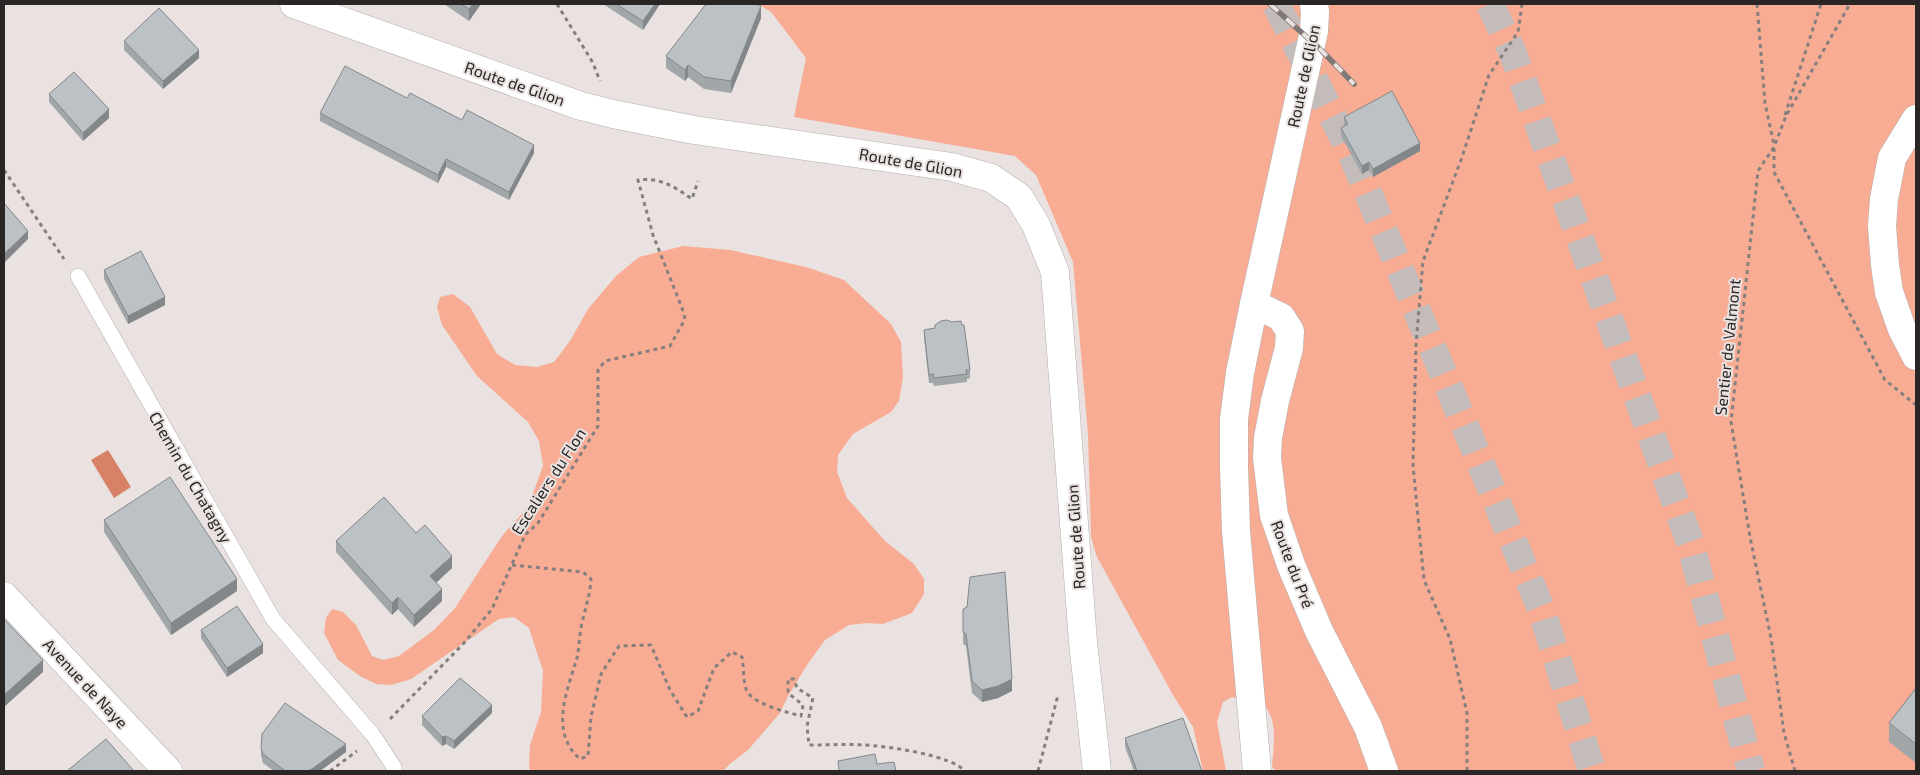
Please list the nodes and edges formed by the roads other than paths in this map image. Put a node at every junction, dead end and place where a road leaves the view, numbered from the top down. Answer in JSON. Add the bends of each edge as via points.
{"nodes":[{"id":1,"x":294,"y":4,"type":"edge"},
{"id":2,"x":1314,"y":4,"type":"edge"},
{"id":3,"x":1916,"y":119,"type":"edge"},
{"id":4,"x":78,"y":276,"type":"road end"},
{"id":5,"x":1254,"y":304,"type":"junction"},
{"id":6,"x":1916,"y":356,"type":"edge"},
{"id":7,"x":4,"y":596,"type":"edge"},
{"id":8,"x":168,"y":771,"type":"edge"},
{"id":9,"x":394,"y":771,"type":"edge"},
{"id":10,"x":1097,"y":771,"type":"edge"},
{"id":11,"x":1257,"y":771,"type":"edge"},
{"id":12,"x":1384,"y":771,"type":"edge"}],
"edges":[{"from":1,"to":10,"type":"street","name":"Route de Glion","via":[[581,106],[694,130],[952,166],[992,178],[1019,197],[1036,225],[1055,272]]},
{"from":2,"to":5,"type":"street","name":"Route de Glion","via":[[1314,31]]},
{"from":3,"to":6,"type":"street","via":[[1892,158],[1882,226],[1889,292]]},
{"from":4,"to":9,"type":"lane","name":"Chemin du Chatagny","via":[[273,619],[373,735]]},
{"from":5,"to":11,"type":"street","name":"Route de Glion","via":[[1234,419],[1234,466],[1236,531]]},
{"from":5,"to":12,"type":"street","name":"Route du Pré","via":[[1281,317],[1290,331],[1268,438],[1267,458],[1274,515],[1316,624],[1368,726]]},
{"from":7,"to":8,"type":"street","name":"Avenue de Naye"}]}
